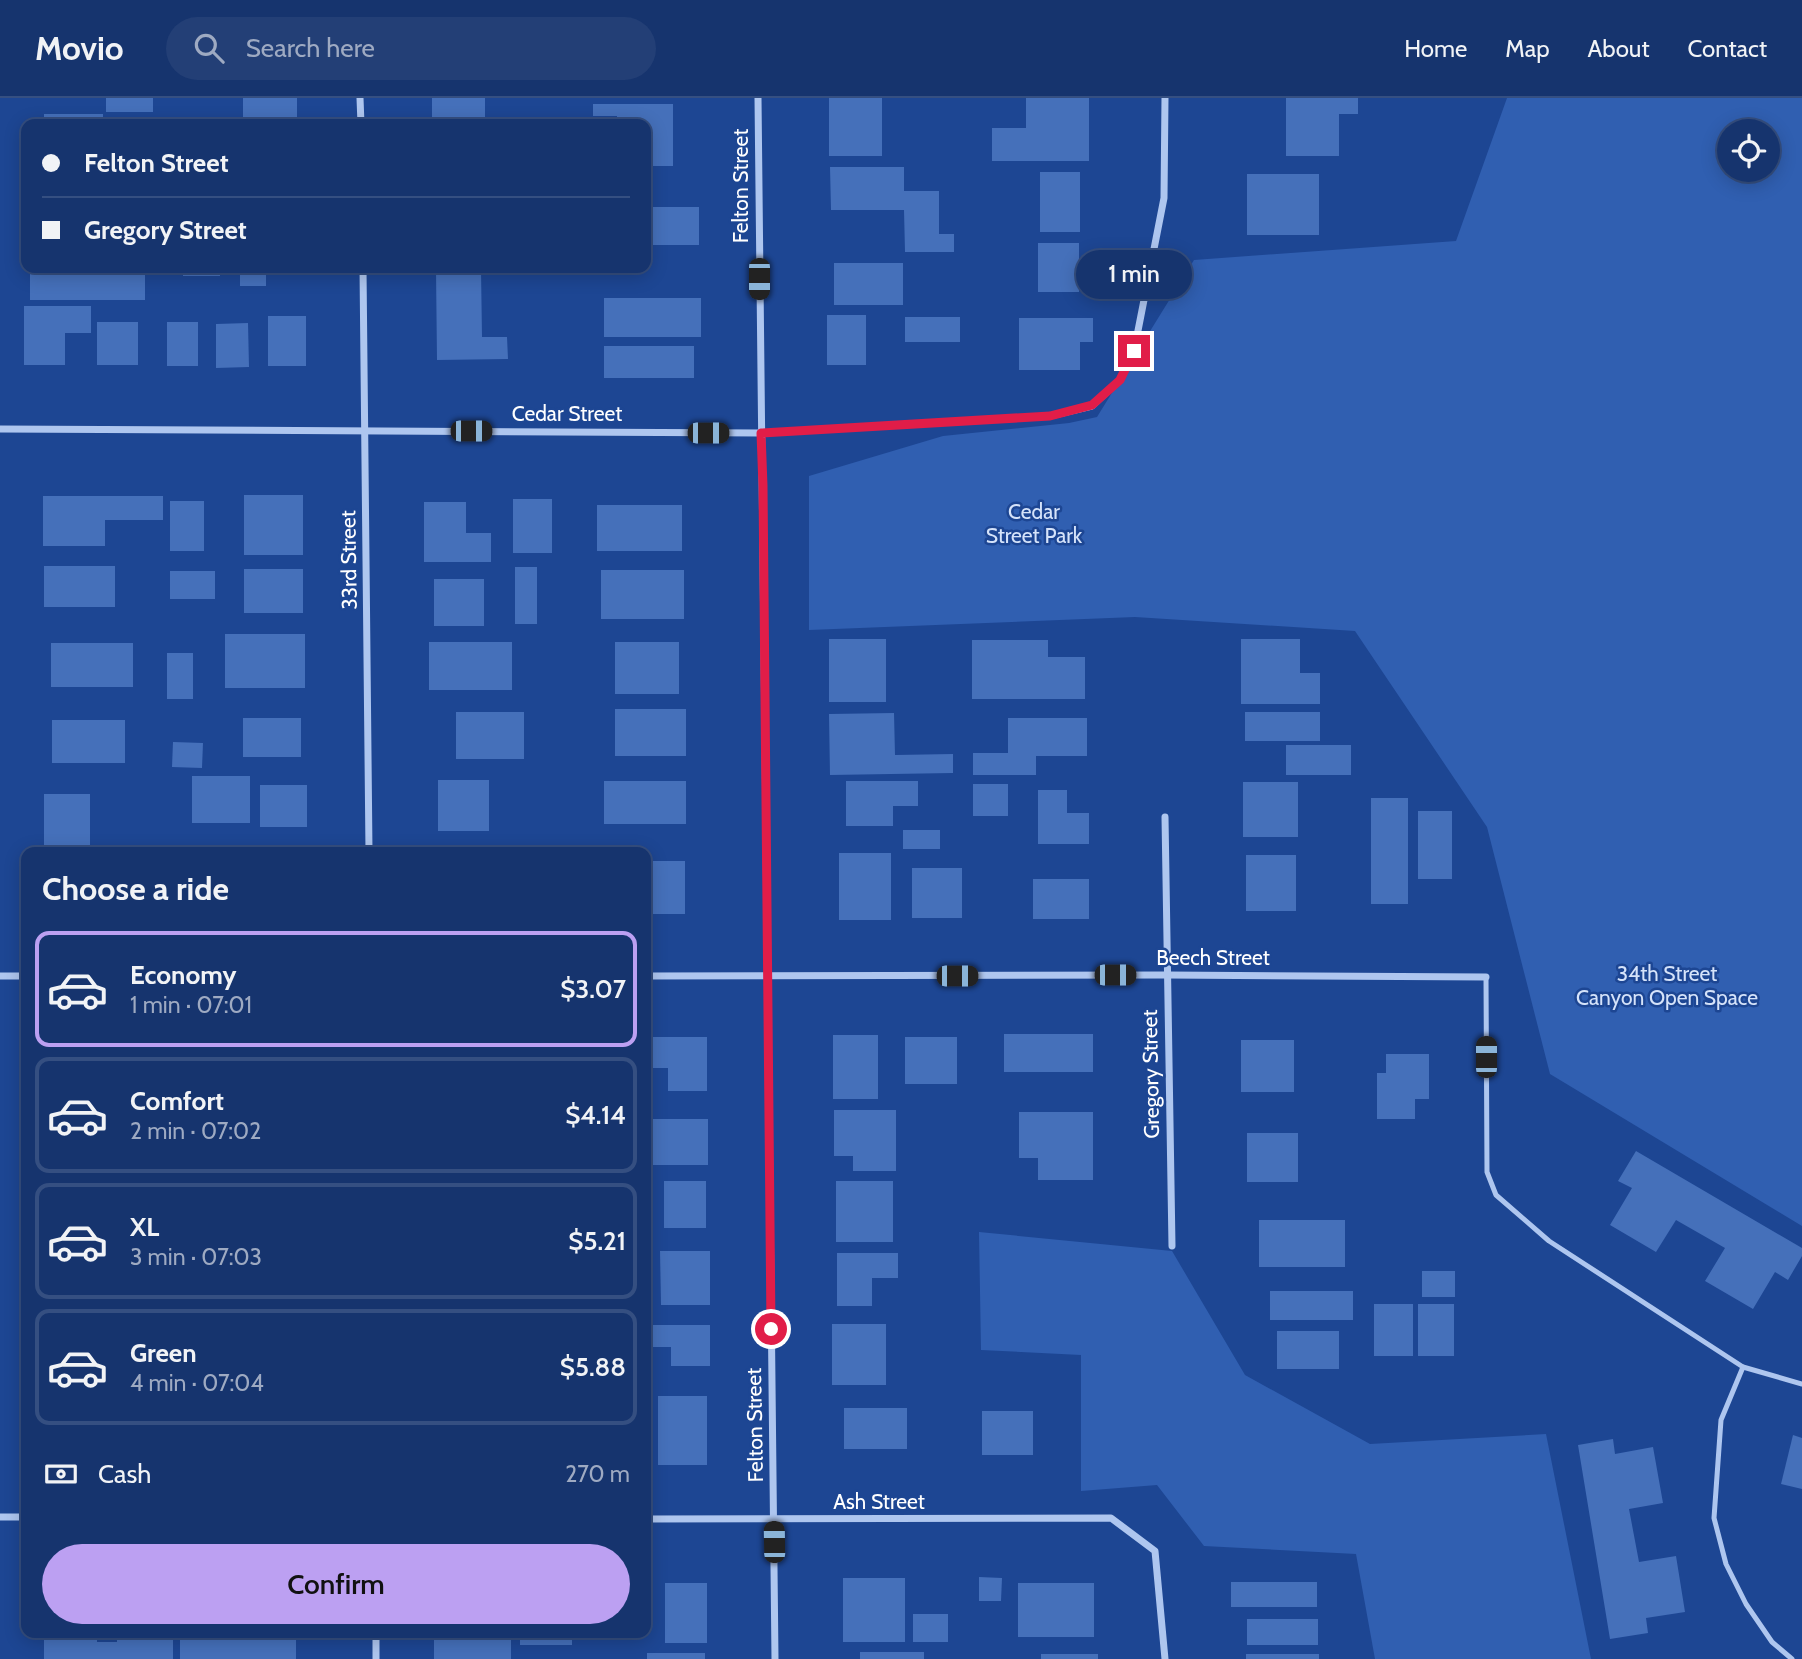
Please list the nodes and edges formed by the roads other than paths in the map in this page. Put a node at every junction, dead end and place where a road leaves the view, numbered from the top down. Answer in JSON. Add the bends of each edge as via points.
{"nodes":[{"id":1,"x":360,"y":98,"type":"edge"},
{"id":2,"x":758,"y":98,"type":"edge"},
{"id":3,"x":1166,"y":98,"type":"edge"},
{"id":4,"x":361,"y":119,"type":"edge"},
{"id":5,"x":363,"y":273,"type":"edge"},
{"id":6,"x":0,"y":429,"type":"edge"},
{"id":7,"x":365,"y":430,"type":"junction"},
{"id":8,"x":761,"y":433,"type":"junction"},
{"id":9,"x":1165,"y":817,"type":"dead end"},
{"id":10,"x":369,"y":847,"type":"edge"},
{"id":11,"x":1168,"y":975,"type":"junction"},
{"id":12,"x":0,"y":976,"type":"edge"},
{"id":13,"x":21,"y":976,"type":"edge"},
{"id":14,"x":651,"y":976,"type":"edge"},
{"id":15,"x":768,"y":976,"type":"junction"},
{"id":16,"x":1486,"y":977,"type":"joint"},
{"id":17,"x":1172,"y":1246,"type":"dead end"},
{"id":18,"x":1743,"y":1367,"type":"junction"},
{"id":19,"x":1802,"y":1384,"type":"edge"},
{"id":20,"x":0,"y":1517,"type":"edge"},
{"id":21,"x":21,"y":1517,"type":"edge"},
{"id":22,"x":651,"y":1519,"type":"edge"},
{"id":23,"x":773,"y":1519,"type":"junction"},
{"id":24,"x":376,"y":1638,"type":"edge"},
{"id":25,"x":376,"y":1659,"type":"edge"},
{"id":26,"x":775,"y":1659,"type":"edge"},
{"id":27,"x":1165,"y":1659,"type":"edge"},
{"id":28,"x":1792,"y":1659,"type":"edge"}],
"edges":[{"from":1,"to":4,"type":"street"},
{"from":2,"to":8,"type":"street","name":"Felton Street"},
{"from":3,"to":8,"type":"street","name":"Cedar Street","via":[[1164,198],[1134,351],[1120,380],[1092,405],[1050,416]]},
{"from":5,"to":7,"type":"street","name":"33rd Street"},
{"from":6,"to":7,"type":"street","name":"Cedar Street"},
{"from":7,"to":8,"type":"street","name":"Cedar Street"},
{"from":7,"to":10,"type":"street","name":"33rd Street"},
{"from":8,"to":15,"type":"street","name":"Felton Street"},
{"from":9,"to":11,"type":"street","name":"Gregory Street"},
{"from":11,"to":15,"type":"street","name":"Beech Street"},
{"from":11,"to":16,"type":"street","name":"Beech Street"},
{"from":11,"to":17,"type":"street","name":"Gregory Street"},
{"from":12,"to":13,"type":"street"},
{"from":14,"to":15,"type":"street","name":"Beech Street"},
{"from":15,"to":23,"type":"street","name":"Felton Street"},
{"from":16,"to":18,"type":"lane","via":[[1487,1172],[1496,1195],[1549,1241]]},
{"from":18,"to":19,"type":"lane"},
{"from":18,"to":28,"type":"lane","via":[[1721,1420],[1714,1518],[1726,1564],[1746,1604],[1772,1642]]},
{"from":20,"to":21,"type":"street"},
{"from":22,"to":23,"type":"street","name":"Ash Street"},
{"from":23,"to":26,"type":"street","name":"Felton Street"},
{"from":23,"to":27,"type":"street","name":"Ash Street","via":[[1111,1518],[1155,1550]]},
{"from":24,"to":25,"type":"street"}]}
